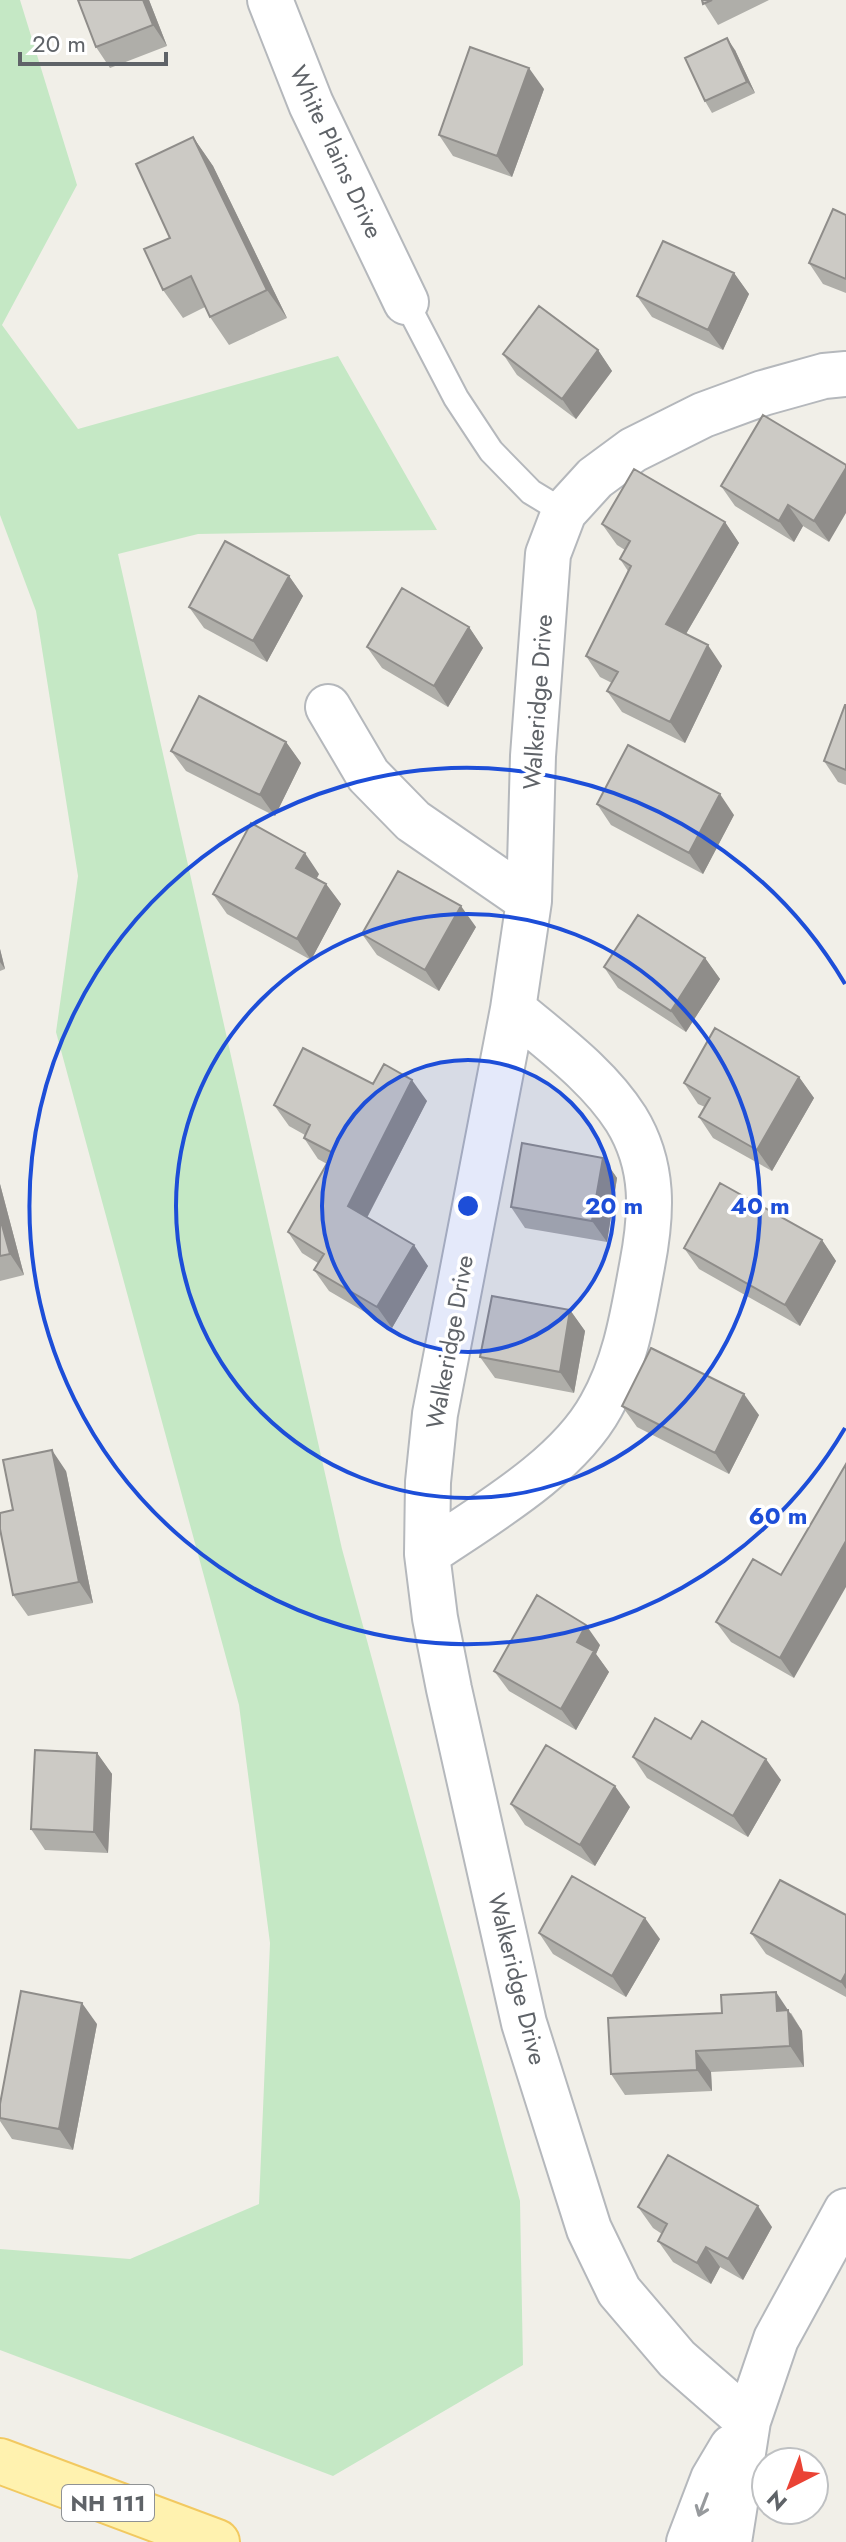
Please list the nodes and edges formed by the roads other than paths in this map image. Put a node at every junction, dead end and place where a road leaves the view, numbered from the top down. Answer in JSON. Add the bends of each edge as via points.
{"nodes":[{"id":1,"x":277,"y":2,"type":"edge"},
{"id":2,"x":406,"y":302,"type":"joint"},
{"id":3,"x":846,"y":374,"type":"edge"},
{"id":4,"x":564,"y":512,"type":"junction"},
{"id":5,"x":328,"y":707,"type":"dead end"},
{"id":6,"x":529,"y":901,"type":"junction"},
{"id":7,"x":513,"y":1009,"type":"junction"},
{"id":8,"x":427,"y":1554,"type":"junction"},
{"id":9,"x":846,"y":2211,"type":"edge"},
{"id":10,"x":748,"y":2421,"type":"junction"},
{"id":11,"x":0,"y":2461,"type":"edge"},
{"id":12,"x":217,"y":2542,"type":"edge"},
{"id":13,"x":689,"y":2542,"type":"edge"},
{"id":14,"x":729,"y":2542,"type":"edge"}],
"edges":[{"from":1,"to":2,"type":"street","name":"White Plains Drive","via":[[311,104]]},
{"from":2,"to":4,"type":"lane","via":[[456,398],[491,451],[531,492]]},
{"from":3,"to":4,"type":"street","name":"Walkeridge Drive","via":[[763,393],[703,415],[633,450],[595,478]]},
{"from":4,"to":6,"type":"street","name":"Walkeridge Drive","via":[[548,554]]},
{"from":5,"to":6,"type":"street","via":[[368,775],[413,821]]},
{"from":6,"to":7,"type":"street","name":"Walkeridge Drive"},
{"from":7,"to":8,"type":"street","name":"Walkeridge Drive","via":[[435,1414]]},
{"from":7,"to":8,"type":"street","via":[[587,1072],[627,1122],[646,1164],[649,1229],[628,1338],[590,1424],[514,1495]]},
{"from":8,"to":10,"type":"street","name":"Walkeridge Drive","via":[[449,1689],[524,2023],[589,2229],[619,2291],[677,2359]]},
{"from":9,"to":10,"type":"street","via":[[776,2339]]},
{"from":10,"to":13,"type":"street","one_way":true,"via":[[713,2479]]},
{"from":10,"to":14,"type":"street"},
{"from":11,"to":12,"type":"main road","number":"NH 111"}]}
